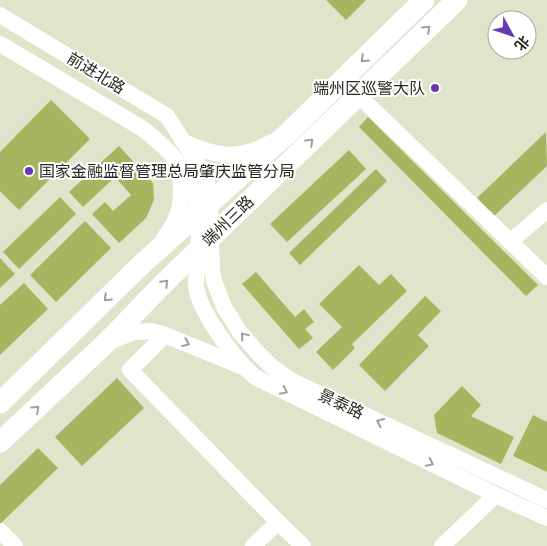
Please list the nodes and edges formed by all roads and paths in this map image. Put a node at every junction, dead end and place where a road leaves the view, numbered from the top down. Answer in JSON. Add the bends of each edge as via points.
{"nodes":[{"id":1,"x":424,"y":0,"type":"edge"},
{"id":2,"x":457,"y":0,"type":"edge"},
{"id":3,"x":0,"y":15,"type":"edge"},
{"id":4,"x":0,"y":28,"type":"edge"},
{"id":5,"x":383,"y":40,"type":"junction"},
{"id":6,"x":0,"y":44,"type":"edge"},
{"id":7,"x":399,"y":56,"type":"junction"},
{"id":8,"x":0,"y":57,"type":"edge"},
{"id":9,"x":358,"y":95,"type":"junction"},
{"id":10,"x":287,"y":134,"type":"junction"},
{"id":11,"x":182,"y":142,"type":"junction"},
{"id":12,"x":179,"y":162,"type":"junction"},
{"id":13,"x":204,"y":209,"type":"junction"},
{"id":14,"x":547,"y":210,"type":"edge"},
{"id":15,"x":510,"y":242,"type":"junction"},
{"id":16,"x":206,"y":243,"type":"junction"},
{"id":17,"x":142,"y":264,"type":"junction"},
{"id":18,"x":547,"y":277,"type":"edge"},
{"id":19,"x":127,"y":279,"type":"junction"},
{"id":20,"x":148,"y":300,"type":"junction"},
{"id":21,"x":165,"y":335,"type":"junction"},
{"id":22,"x":106,"y":342,"type":"junction"},
{"id":23,"x":243,"y":367,"type":"junction"},
{"id":24,"x":2,"y":397,"type":"edge"},
{"id":25,"x":0,"y":442,"type":"edge"},
{"id":26,"x":496,"y":495,"type":"junction"},
{"id":27,"x":547,"y":500,"type":"edge"},
{"id":28,"x":547,"y":518,"type":"edge"},
{"id":29,"x":278,"y":522,"type":"junction"},
{"id":30,"x":0,"y":531,"type":"edge"},
{"id":31,"x":15,"y":546,"type":"edge"},
{"id":32,"x":253,"y":546,"type":"edge"},
{"id":33,"x":303,"y":546,"type":"edge"},
{"id":34,"x":442,"y":546,"type":"edge"}],
"edges":[{"from":1,"to":5,"type":"main road","name":"端州三路"},
{"from":7,"to":2,"type":"main road","name":"端州三路","one_way":true},
{"from":3,"to":11,"type":"street","name":"前进北路","via":[[167,116]]},
{"from":4,"to":11,"type":"street","name":"前进北路","via":[[164,126]]},
{"from":5,"to":7,"type":"main road"},
{"from":5,"to":10,"type":"main road","name":"端州三路","one_way":true},
{"from":6,"to":12,"type":"street","name":"前进北路","via":[[140,128],[159,141]]},
{"from":7,"to":9,"type":"main road","name":"端州三路"},
{"from":8,"to":12,"type":"street"},
{"from":9,"to":15,"type":"street"},
{"from":16,"to":9,"type":"main road","name":"端州三路","one_way":true},
{"from":10,"to":11,"type":"street","via":[[266,146],[231,156],[206,152]]},
{"from":10,"to":13,"type":"main road","name":"端州三路"},
{"from":11,"to":13,"type":"street","name":"前进北路","via":[[207,183]]},
{"from":12,"to":13,"type":"street","name":"前进北路","via":[[194,196]]},
{"from":12,"to":17,"type":"street","via":[[182,192],[179,213],[171,230]]},
{"from":13,"to":16,"type":"street","name":"前进北路"},
{"from":13,"to":17,"type":"main road","name":"端州三路"},
{"from":14,"to":15,"type":"street"},
{"from":15,"to":18,"type":"street"},
{"from":20,"to":16,"type":"main road","name":"端州三路","one_way":true},
{"from":16,"to":23,"type":"street","via":[[196,285],[199,299]]},
{"from":27,"to":16,"type":"street","name":"景泰路","one_way":true,"via":[[292,381],[270,366],[239,331],[224,307],[214,281]]},
{"from":17,"to":19,"type":"main road","name":"端州三路"},
{"from":19,"to":20,"type":"main road"},
{"from":19,"to":24,"type":"main road","name":"端州三路","one_way":true},
{"from":20,"to":22,"type":"main road","name":"端州三路"},
{"from":21,"to":22,"type":"street","via":[[151,331],[134,332]]},
{"from":21,"to":23,"type":"street","one_way":true},
{"from":21,"to":29,"type":"street","via":[[130,370]]},
{"from":25,"to":22,"type":"main road","name":"端州三路","one_way":true},
{"from":23,"to":26,"type":"street","one_way":true,"via":[[255,377]]},
{"from":26,"to":28,"type":"street"},
{"from":26,"to":34,"type":"street"},
{"from":29,"to":32,"type":"street"},
{"from":29,"to":33,"type":"street"},
{"from":30,"to":31,"type":"street"}]}
